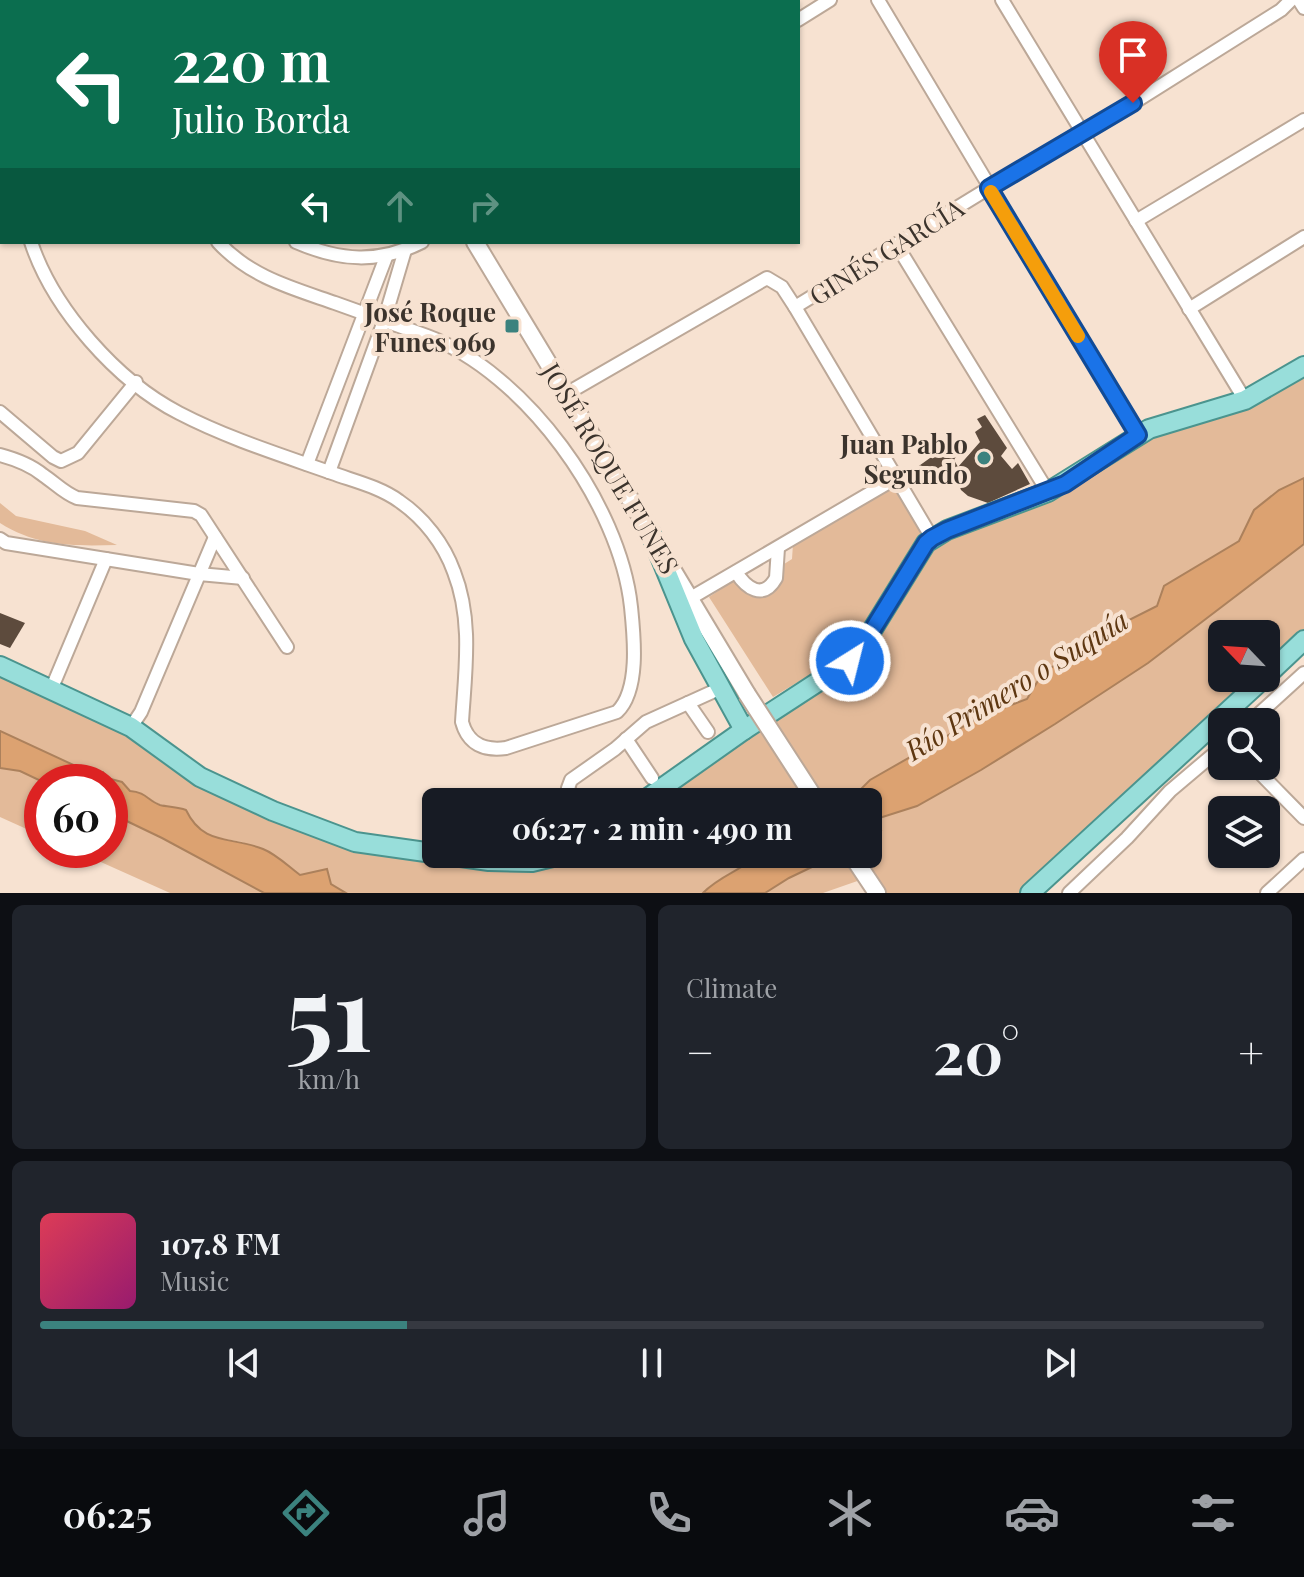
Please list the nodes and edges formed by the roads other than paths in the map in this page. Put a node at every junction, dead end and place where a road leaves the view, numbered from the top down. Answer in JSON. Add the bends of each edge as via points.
{"nodes":[{"id":1,"x":830,"y":0,"type":"edge"},
{"id":2,"x":878,"y":0,"type":"edge"},
{"id":3,"x":1002,"y":0,"type":"edge"},
{"id":4,"x":1291,"y":0,"type":"edge"},
{"id":5,"x":1299,"y":0,"type":"edge"},
{"id":6,"x":1304,"y":8,"type":"edge"},
{"id":7,"x":800,"y":19,"type":"edge"},
{"id":8,"x":1304,"y":120,"type":"edge"},
{"id":9,"x":1084,"y":134,"type":"junction"},
{"id":10,"x":989,"y":188,"type":"junction"},
{"id":11,"x":1136,"y":221,"type":"junction"},
{"id":12,"x":1304,"y":237,"type":"edge"},
{"id":13,"x":32,"y":244,"type":"edge"},
{"id":14,"x":220,"y":244,"type":"edge"},
{"id":15,"x":301,"y":244,"type":"edge"},
{"id":16,"x":418,"y":244,"type":"edge"},
{"id":17,"x":476,"y":244,"type":"edge"},
{"id":18,"x":896,"y":244,"type":"junction"},
{"id":19,"x":405,"y":250,"type":"junction"},
{"id":20,"x":386,"y":257,"type":"junction"},
{"id":21,"x":795,"y":307,"type":"junction"},
{"id":22,"x":1189,"y":309,"type":"junction"},
{"id":23,"x":365,"y":314,"type":"junction"},
{"id":24,"x":384,"y":321,"type":"junction"},
{"id":25,"x":1304,"y":366,"type":"edge"},
{"id":26,"x":136,"y":382,"type":"junction"},
{"id":27,"x":566,"y":394,"type":"junction"},
{"id":28,"x":1245,"y":400,"type":"junction"},
{"id":29,"x":0,"y":412,"type":"edge"},
{"id":30,"x":1138,"y":435,"type":"junction"},
{"id":31,"x":0,"y":455,"type":"edge"},
{"id":32,"x":307,"y":464,"type":"junction"},
{"id":33,"x":329,"y":472,"type":"junction"},
{"id":34,"x":896,"y":478,"type":"junction"},
{"id":35,"x":1048,"y":492,"type":"junction"},
{"id":36,"x":650,"y":532,"type":"junction"},
{"id":37,"x":215,"y":537,"type":"junction"},
{"id":38,"x":932,"y":538,"type":"junction"},
{"id":39,"x":3,"y":541,"type":"edge"},
{"id":40,"x":778,"y":548,"type":"junction"},
{"id":41,"x":0,"y":556,"type":"edge"},
{"id":42,"x":106,"y":559,"type":"junction"},
{"id":43,"x":736,"y":572,"type":"junction"},
{"id":44,"x":199,"y":574,"type":"junction"},
{"id":45,"x":243,"y":578,"type":"junction"},
{"id":46,"x":689,"y":599,"type":"junction"},
{"id":47,"x":1304,"y":640,"type":"edge"},
{"id":48,"x":287,"y":647,"type":"dead end"},
{"id":49,"x":1280,"y":663,"type":"edge"},
{"id":50,"x":0,"y":666,"type":"edge"},
{"id":51,"x":1304,"y":673,"type":"edge"},
{"id":52,"x":721,"y":688,"type":"junction"},
{"id":53,"x":51,"y":690,"type":"junction"},
{"id":54,"x":1252,"y":692,"type":"edge"},
{"id":55,"x":688,"y":703,"type":"junction"},
{"id":56,"x":1238,"y":708,"type":"edge"},
{"id":57,"x":1265,"y":708,"type":"edge"},
{"id":58,"x":131,"y":727,"type":"junction"},
{"id":59,"x":744,"y":730,"type":"junction"},
{"id":60,"x":708,"y":732,"type":"dead end"},
{"id":61,"x":626,"y":739,"type":"junction"},
{"id":62,"x":1208,"y":740,"type":"edge"},
{"id":63,"x":1208,"y":758,"type":"edge"},
{"id":64,"x":652,"y":778,"type":"dead end"},
{"id":65,"x":1267,"y":780,"type":"edge"},
{"id":66,"x":568,"y":788,"type":"edge"},
{"id":67,"x":662,"y":788,"type":"edge"},
{"id":68,"x":808,"y":788,"type":"edge"},
{"id":69,"x":1304,"y":818,"type":"edge"},
{"id":70,"x":422,"y":852,"type":"edge"},
{"id":71,"x":1304,"y":859,"type":"edge"},
{"id":72,"x":860,"y":868,"type":"edge"},
{"id":73,"x":872,"y":888,"type":"edge"},
{"id":74,"x":1030,"y":893,"type":"edge"},
{"id":75,"x":1069,"y":893,"type":"edge"},
{"id":76,"x":1267,"y":893,"type":"edge"}],
"edges":[{"from":1,"to":7,"type":"street"},
{"from":2,"to":10,"type":"street"},
{"from":3,"to":9,"type":"street"},
{"from":4,"to":9,"type":"street","name":"GINÉS GARCÍA"},
{"from":5,"to":6,"type":"street"},
{"from":8,"to":11,"type":"street"},
{"from":9,"to":10,"type":"street","name":"GINÉS GARCÍA"},
{"from":9,"to":11,"type":"street"},
{"from":10,"to":18,"type":"street","name":"GINÉS GARCÍA"},
{"from":10,"to":30,"type":"street"},
{"from":11,"to":22,"type":"street"},
{"from":12,"to":22,"type":"street"},
{"from":13,"to":26,"type":"street","via":[[70,315],[89,340]]},
{"from":14,"to":23,"type":"street","via":[[259,275]]},
{"from":15,"to":20,"type":"street","via":[[328,254]]},
{"from":16,"to":19,"type":"street"},
{"from":17,"to":27,"type":"main road","name":"JOSÉ ROQUE FUNES"},
{"from":18,"to":21,"type":"street","name":"GINÉS GARCÍA"},
{"from":18,"to":35,"type":"street"},
{"from":19,"to":20,"type":"street"},
{"from":19,"to":24,"type":"street"},
{"from":20,"to":23,"type":"street"},
{"from":21,"to":27,"type":"street","name":"GINÉS GARCÍA","via":[[782,287],[767,278]]},
{"from":21,"to":34,"type":"street"},
{"from":22,"to":28,"type":"street"},
{"from":23,"to":24,"type":"street"},
{"from":23,"to":32,"type":"street"},
{"from":24,"to":33,"type":"street"},
{"from":24,"to":33,"type":"street","via":[[447,344],[486,367],[536,413],[582,479],[627,580],[634,641],[623,706],[506,748],[488,749],[470,739],[462,722],[466,622],[455,572],[421,518],[384,492]]},
{"from":25,"to":28,"type":"main road"},
{"from":26,"to":29,"type":"street","via":[[78,453],[61,461]]},
{"from":26,"to":32,"type":"street","via":[[178,413]]},
{"from":27,"to":36,"type":"main road","name":"JOSÉ ROQUE FUNES"},
{"from":28,"to":30,"type":"main road"},
{"from":30,"to":35,"type":"main road"},
{"from":31,"to":37,"type":"street","via":[[22,462],[84,501],[194,511]]},
{"from":32,"to":33,"type":"street"},
{"from":34,"to":38,"type":"street"},
{"from":34,"to":40,"type":"street"},
{"from":35,"to":38,"type":"main road"},
{"from":36,"to":46,"type":"main road","name":"JOSÉ ROQUE FUNES"},
{"from":36,"to":52,"type":"main road","via":[[694,639]]},
{"from":37,"to":44,"type":"street"},
{"from":37,"to":45,"type":"street"},
{"from":38,"to":59,"type":"main road","via":[[858,653]]},
{"from":39,"to":41,"type":"street"},
{"from":39,"to":42,"type":"street"},
{"from":40,"to":43,"type":"street"},
{"from":40,"to":43,"type":"street","via":[[776,578],[763,591],[748,587]]},
{"from":42,"to":44,"type":"street"},
{"from":42,"to":53,"type":"street"},
{"from":43,"to":46,"type":"street"},
{"from":44,"to":45,"type":"street"},
{"from":44,"to":58,"type":"street"},
{"from":45,"to":48,"type":"street"},
{"from":46,"to":68,"type":"main road","name":"JOSÉ ROQUE FUNES","bridge":true},
{"from":47,"to":49,"type":"main road"},
{"from":50,"to":53,"type":"main road"},
{"from":51,"to":57,"type":"street"},
{"from":52,"to":55,"type":"street"},
{"from":52,"to":59,"type":"main road"},
{"from":53,"to":58,"type":"main road"},
{"from":54,"to":56,"type":"main road"},
{"from":55,"to":60,"type":"street"},
{"from":55,"to":61,"type":"street","via":[[646,722]]},
{"from":58,"to":70,"type":"main road","via":[[200,777],[273,811],[355,842]]},
{"from":59,"to":67,"type":"main road"},
{"from":61,"to":64,"type":"street"},
{"from":61,"to":66,"type":"street","via":[[571,780]]},
{"from":62,"to":74,"type":"main road"},
{"from":63,"to":75,"type":"street"},
{"from":65,"to":69,"type":"street"},
{"from":71,"to":76,"type":"street"},
{"from":72,"to":73,"type":"main road"}]}
